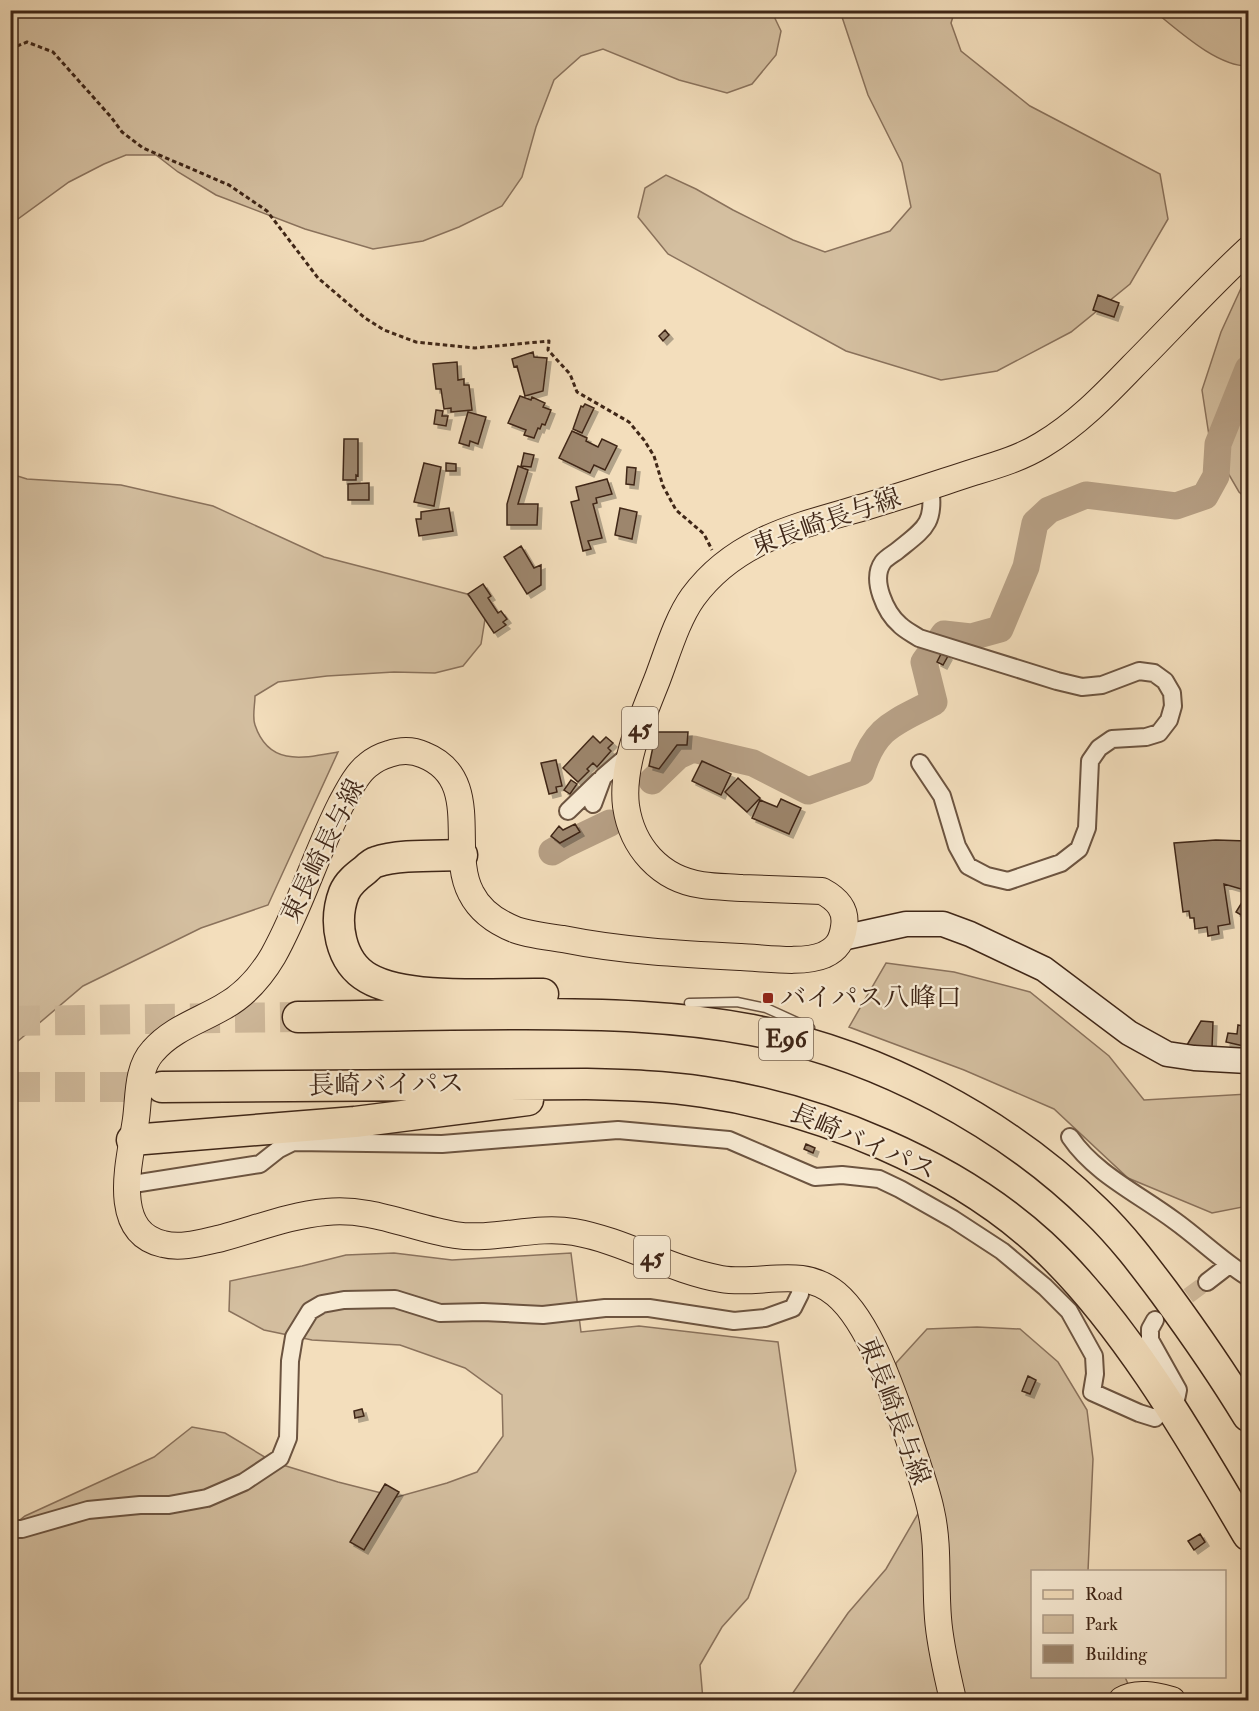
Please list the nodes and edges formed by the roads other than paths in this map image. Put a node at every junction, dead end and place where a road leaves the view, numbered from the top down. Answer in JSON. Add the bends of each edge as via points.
{"nodes":[{"id":1,"x":1248,"y":250,"type":"edge"},
{"id":2,"x":930,"y":486,"type":"junction"},
{"id":3,"x":632,"y":752,"type":"junction"},
{"id":4,"x":920,"y":763,"type":"dead end"},
{"id":5,"x":603,"y":777,"type":"junction"},
{"id":6,"x":593,"y":804,"type":"dead end"},
{"id":7,"x":568,"y":811,"type":"dead end"},
{"id":8,"x":462,"y":855,"type":"junction"},
{"id":9,"x":842,"y":938,"type":"junction"},
{"id":10,"x":603,"y":998,"type":"junction"},
{"id":11,"x":475,"y":1014,"type":"junction"},
{"id":12,"x":298,"y":1017,"type":"tunnel mouth"},
{"id":13,"x":1248,"y":1061,"type":"edge"},
{"id":14,"x":629,"y":1085,"type":"junction"},
{"id":15,"x":162,"y":1087,"type":"tunnel mouth"},
{"id":16,"x":703,"y":1091,"type":"junction"},
{"id":17,"x":792,"y":1121,"type":"dead end"},
{"id":18,"x":810,"y":1127,"type":"dead end"},
{"id":19,"x":1070,"y":1137,"type":"dead end"},
{"id":20,"x":132,"y":1140,"type":"junction"},
{"id":21,"x":1062,"y":1181,"type":"junction"},
{"id":22,"x":960,"y":1184,"type":"junction"},
{"id":23,"x":127,"y":1185,"type":"junction"},
{"id":24,"x":1229,"y":1265,"type":"junction"},
{"id":25,"x":1248,"y":1277,"type":"edge"},
{"id":26,"x":801,"y":1278,"type":"junction"},
{"id":27,"x":1207,"y":1282,"type":"tunnel mouth"},
{"id":28,"x":1155,"y":1320,"type":"dead end"},
{"id":29,"x":1176,"y":1400,"type":"dead end"},
{"id":30,"x":1248,"y":1416,"type":"edge"},
{"id":31,"x":1156,"y":1417,"type":"dead end"},
{"id":32,"x":10,"y":1529,"type":"edge"},
{"id":33,"x":1248,"y":1535,"type":"edge"},
{"id":34,"x":953,"y":1701,"type":"edge"},
{"id":35,"x":1122,"y":1701,"type":"edge"},
{"id":36,"x":1172,"y":1701,"type":"edge"}],
"edges":[{"from":1,"to":2,"type":"main road","name":"東長崎長与線","number":"45","via":[[1090,410],[1066,429],[1009,461]]},
{"from":2,"to":3,"type":"main road","name":"東長崎長与線","number":"45","via":[[796,527],[744,549],[723,565],[691,600]]},
{"from":2,"to":4,"type":"street","via":[[930,519],[883,562],[878,574],[886,609],[900,626],[919,638],[1082,687],[1102,685],[1139,671],[1154,673],[1172,693],[1173,706],[1159,733],[1112,739],[1090,761],[1087,828],[1079,849],[1061,863],[1008,881],[968,866],[957,846],[942,796]]},
{"from":3,"to":5,"type":"street"},
{"from":3,"to":9,"type":"main road","name":"東長崎長与線","number":"45","via":[[625,772],[625,796],[635,838],[646,856],[681,880],[702,885],[822,891],[836,898],[844,912]]},
{"from":5,"to":6,"type":"street"},
{"from":5,"to":7,"type":"street"},
{"from":8,"to":9,"type":"main road","name":"東長崎長与線","number":"45","via":[[471,895],[496,921],[519,931],[585,944],[659,952],[774,958],[828,954]]},
{"from":8,"to":10,"type":"highway","via":[[375,862],[354,879],[344,893],[339,914],[338,932],[349,960],[366,977],[389,987],[418,992]]},
{"from":8,"to":20,"type":"main road","name":"東長崎長与線","number":"45","via":[[460,800],[452,778],[438,761],[416,750],[389,754],[366,766],[348,790],[275,953],[255,984],[228,1005],[168,1036],[147,1056]]},
{"from":9,"to":13,"type":"street","via":[[906,924],[943,924],[1044,969],[1129,1033],[1167,1054]]},
{"from":10,"to":11,"type":"highway"},
{"from":10,"to":21,"type":"highway","via":[[689,1003],[754,1014],[871,1049],[933,1076],[1007,1121]]},
{"from":11,"to":12,"type":"highway","number":"E96"},
{"from":11,"to":21,"type":"highway","number":"E96","via":[[624,1016],[703,1022],[754,1030],[813,1046],[924,1090],[1010,1141]]},
{"from":14,"to":15,"type":"highway","name":"長崎バイパス"},
{"from":14,"to":16,"type":"highway","name":"長崎バイパス"},
{"from":14,"to":20,"type":"highway","via":[[355,1122]]},
{"from":16,"to":17,"type":"lane"},
{"from":16,"to":22,"type":"highway","name":"長崎バイパス","via":[[777,1106],[844,1128]]},
{"from":18,"to":22,"type":"lane","via":[[864,1143]]},
{"from":19,"to":24,"type":"street","via":[[1097,1168],[1144,1198]]},
{"from":20,"to":23,"type":"main road","name":"東長崎長与線","number":"45"},
{"from":21,"to":30,"type":"highway","number":"E96","via":[[1132,1250],[1210,1354]]},
{"from":22,"to":33,"type":"highway","name":"長崎バイパス","via":[[1041,1244],[1081,1286],[1159,1391]]},
{"from":23,"to":26,"type":"main road","name":"東長崎長与線","number":"45","via":[[127,1207],[137,1227],[150,1240],[168,1246],[194,1245],[287,1218],[328,1211],[359,1212],[459,1236],[566,1230],[607,1239],[703,1276],[735,1281]]},
{"from":23,"to":31,"type":"street","via":[[260,1164],[293,1142],[442,1144],[618,1130],[729,1140],[815,1177],[879,1179],[953,1219],[1002,1251],[1069,1311],[1094,1356],[1092,1392]]},
{"from":24,"to":25,"type":"street"},
{"from":24,"to":27,"type":"street"},
{"from":26,"to":32,"type":"street","via":[[800,1294],[793,1308],[765,1318],[734,1321],[649,1308],[543,1315],[440,1313],[395,1299],[344,1299],[322,1304],[310,1311],[294,1337],[288,1438],[280,1458],[243,1482],[207,1498],[169,1505],[88,1510]]},
{"from":26,"to":34,"type":"main road","name":"東長崎長与線","number":"45","via":[[832,1290],[855,1313],[887,1378],[931,1510],[938,1620]]},
{"from":28,"to":29,"type":"street","via":[[1150,1340],[1178,1390]]},
{"from":35,"to":36,"type":"main road","via":[[1149,1694]]}]}
